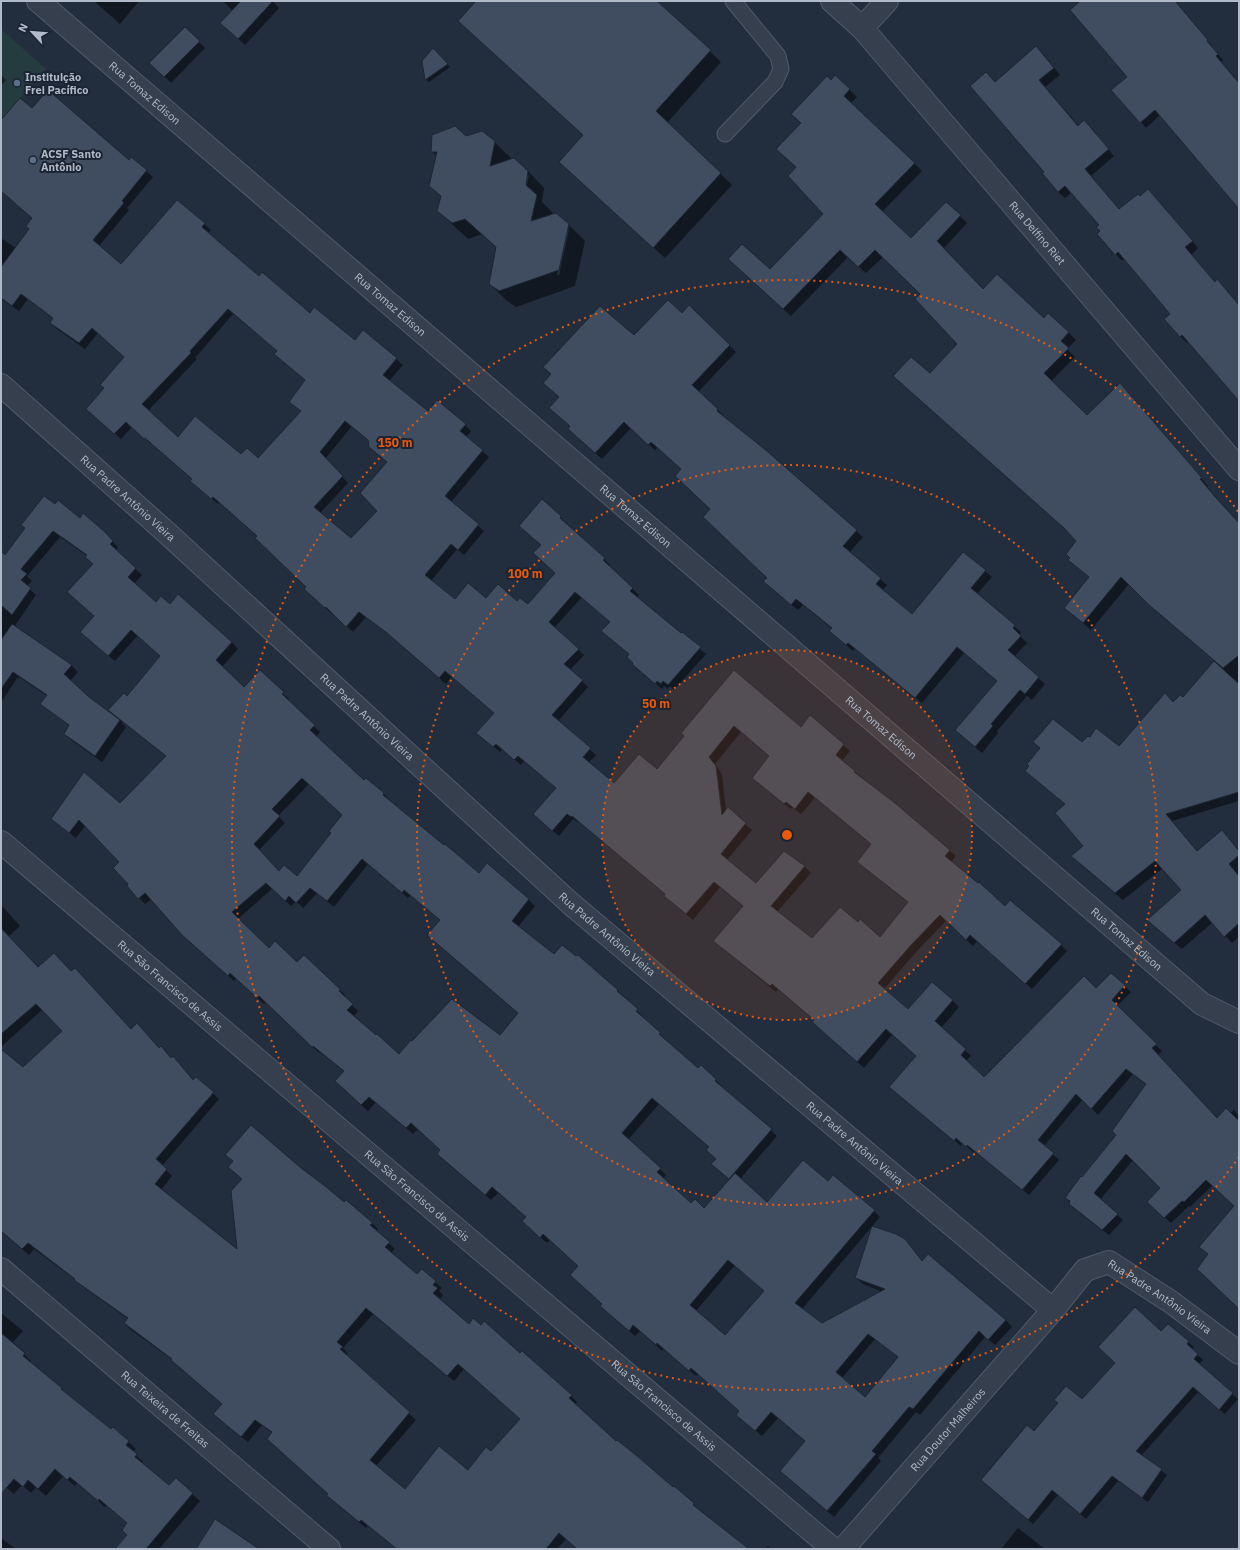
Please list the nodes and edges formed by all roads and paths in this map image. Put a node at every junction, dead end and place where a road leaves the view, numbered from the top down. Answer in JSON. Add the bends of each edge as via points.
{"nodes":[{"id":1,"x":38,"y":1,"type":"edge"},
{"id":2,"x":733,"y":1,"type":"edge"},
{"id":3,"x":832,"y":1,"type":"edge"},
{"id":4,"x":887,"y":1,"type":"edge"},
{"id":5,"x":862,"y":28,"type":"junction"},
{"id":6,"x":725,"y":134,"type":"dead end"},
{"id":7,"x":1,"y":385,"type":"edge"},
{"id":8,"x":1239,"y":469,"type":"edge"},
{"id":9,"x":1,"y":842,"type":"edge"},
{"id":10,"x":1239,"y":1022,"type":"edge"},
{"id":11,"x":1,"y":1269,"type":"edge"},
{"id":12,"x":1053,"y":1310,"type":"junction"},
{"id":13,"x":1239,"y":1353,"type":"edge"},
{"id":14,"x":329,"y":1549,"type":"edge"},
{"id":15,"x":833,"y":1549,"type":"edge"},
{"id":16,"x":843,"y":1549,"type":"edge"}],
"edges":[{"from":1,"to":10,"type":"street","name":"Rua Tomaz Edison","via":[[1202,1004]]},
{"from":2,"to":6,"type":"lane","via":[[778,56],[780,69],[775,82]]},
{"from":3,"to":5,"type":"street","name":"Rua Delfino Riet"},
{"from":4,"to":5,"type":"street"},
{"from":5,"to":8,"type":"street","name":"Rua Delfino Riet"},
{"from":7,"to":12,"type":"street","name":"Rua Padre Antônio Vieira","via":[[168,533],[570,903]]},
{"from":9,"to":15,"type":"street","name":"Rua São Francisco de Assis"},
{"from":11,"to":14,"type":"street","name":"Rua Teixeira de Freitas"},
{"from":12,"to":13,"type":"street","name":"Rua Padre Antônio Vieira","via":[[1085,1270],[1109,1262],[1171,1302]]},
{"from":12,"to":16,"type":"street","name":"Rua Doutor Malheiros"}]}
